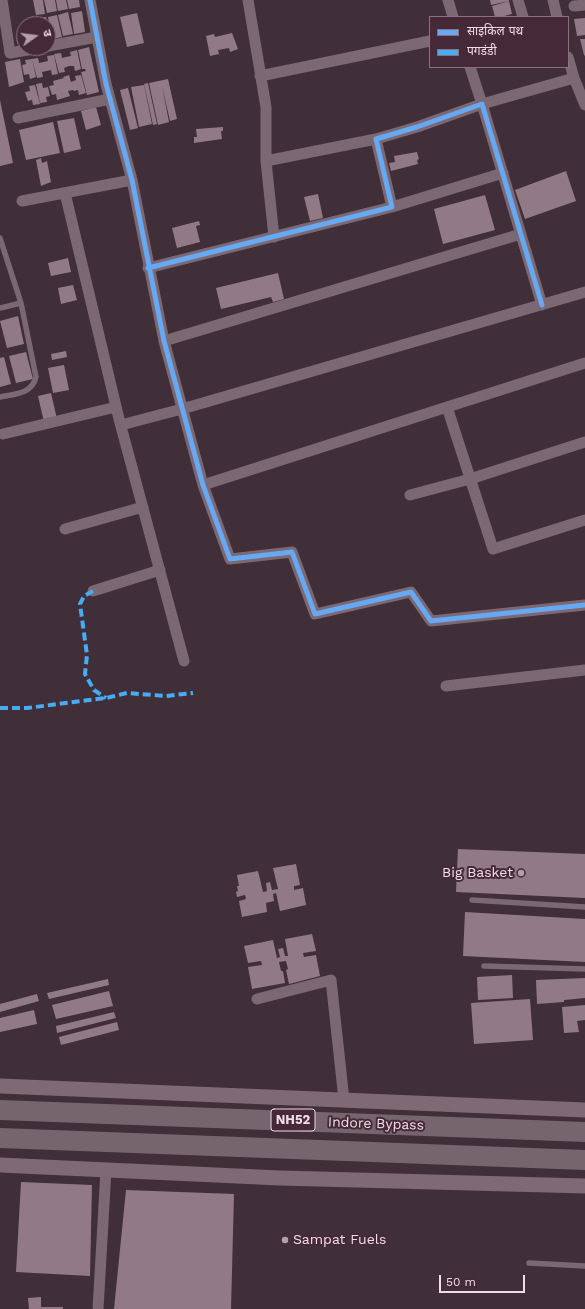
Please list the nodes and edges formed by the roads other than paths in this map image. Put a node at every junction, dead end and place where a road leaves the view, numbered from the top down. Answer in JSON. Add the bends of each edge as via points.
{"nodes":[{"id":1,"x":2,"y":0,"type":"edge"},
{"id":2,"x":90,"y":0,"type":"edge"},
{"id":3,"x":248,"y":0,"type":"edge"},
{"id":4,"x":448,"y":0,"type":"edge"},
{"id":5,"x":518,"y":0,"type":"edge"},
{"id":6,"x":553,"y":0,"type":"edge"},
{"id":7,"x":453,"y":16,"type":"edge"},
{"id":8,"x":523,"y":16,"type":"edge"},
{"id":9,"x":557,"y":16,"type":"edge"},
{"id":10,"x":97,"y":37,"type":"junction"},
{"id":11,"x":429,"y":41,"type":"edge"},
{"id":12,"x":56,"y":45,"type":"edge"},
{"id":13,"x":16,"y":52,"type":"edge"},
{"id":14,"x":569,"y":60,"type":"edge"},
{"id":15,"x":470,"y":68,"type":"edge"},
{"id":16,"x":260,"y":76,"type":"junction"},
{"id":17,"x":574,"y":78,"type":"junction"},
{"id":18,"x":110,"y":99,"type":"junction"},
{"id":19,"x":482,"y":104,"type":"junction"},
{"id":20,"x":585,"y":105,"type":"edge"},
{"id":21,"x":18,"y":118,"type":"dead end"},
{"id":22,"x":376,"y":139,"type":"junction"},
{"id":23,"x":266,"y":161,"type":"junction"},
{"id":24,"x":503,"y":173,"type":"junction"},
{"id":25,"x":132,"y":180,"type":"junction"},
{"id":26,"x":65,"y":193,"type":"junction"},
{"id":27,"x":22,"y":202,"type":"dead end"},
{"id":28,"x":392,"y":207,"type":"junction"},
{"id":29,"x":521,"y":234,"type":"junction"},
{"id":30,"x":274,"y":237,"type":"junction"},
{"id":31,"x":0,"y":238,"type":"edge"},
{"id":32,"x":148,"y":268,"type":"junction"},
{"id":33,"x":585,"y":292,"type":"edge"},
{"id":34,"x":21,"y":303,"type":"junction"},
{"id":35,"x":542,"y":305,"type":"junction"},
{"id":36,"x":0,"y":308,"type":"edge"},
{"id":37,"x":164,"y":341,"type":"junction"},
{"id":38,"x":585,"y":362,"type":"edge"},
{"id":39,"x":0,"y":397,"type":"edge"},
{"id":40,"x":116,"y":407,"type":"junction"},
{"id":41,"x":447,"y":407,"type":"junction"},
{"id":42,"x":182,"y":409,"type":"junction"},
{"id":43,"x":121,"y":425,"type":"junction"},
{"id":44,"x":3,"y":434,"type":"dead end"},
{"id":45,"x":585,"y":442,"type":"edge"},
{"id":46,"x":470,"y":479,"type":"junction"},
{"id":47,"x":203,"y":486,"type":"junction"},
{"id":48,"x":410,"y":495,"type":"dead end"},
{"id":49,"x":143,"y":507,"type":"junction"},
{"id":50,"x":585,"y":520,"type":"edge"},
{"id":51,"x":65,"y":529,"type":"dead end"},
{"id":52,"x":160,"y":570,"type":"junction"},
{"id":53,"x":93,"y":591,"type":"dead end"},
{"id":54,"x":585,"y":606,"type":"edge"},
{"id":55,"x":184,"y":661,"type":"dead end"},
{"id":56,"x":585,"y":670,"type":"edge"},
{"id":57,"x":446,"y":686,"type":"dead end"},
{"id":58,"x":472,"y":900,"type":"dead end"},
{"id":59,"x":585,"y":907,"type":"edge"},
{"id":60,"x":484,"y":966,"type":"dead end"},
{"id":61,"x":585,"y":969,"type":"edge"},
{"id":62,"x":257,"y":998,"type":"dead end"},
{"id":63,"x":0,"y":1086,"type":"edge"},
{"id":64,"x":344,"y":1100,"type":"junction"},
{"id":65,"x":0,"y":1110,"type":"edge"},
{"id":66,"x":585,"y":1110,"type":"edge"},
{"id":67,"x":585,"y":1132,"type":"edge"},
{"id":68,"x":0,"y":1138,"type":"edge"},
{"id":69,"x":585,"y":1160,"type":"edge"},
{"id":70,"x":0,"y":1165,"type":"edge"},
{"id":71,"x":106,"y":1170,"type":"junction"},
{"id":72,"x":585,"y":1186,"type":"edge"},
{"id":73,"x":529,"y":1263,"type":"dead end"},
{"id":74,"x":585,"y":1266,"type":"edge"},
{"id":75,"x":98,"y":1309,"type":"edge"}],
"edges":[{"from":1,"to":13,"type":"street","via":[[10,53]]},
{"from":2,"to":10,"type":"street"},
{"from":3,"to":16,"type":"street"},
{"from":4,"to":7,"type":"street"},
{"from":5,"to":8,"type":"street"},
{"from":6,"to":9,"type":"street"},
{"from":10,"to":12,"type":"street"},
{"from":10,"to":18,"type":"street"},
{"from":11,"to":16,"type":"street"},
{"from":14,"to":17,"type":"street"},
{"from":15,"to":19,"type":"street"},
{"from":16,"to":23,"type":"street","via":[[266,107]]},
{"from":17,"to":19,"type":"street"},
{"from":17,"to":20,"type":"street"},
{"from":18,"to":21,"type":"street"},
{"from":18,"to":25,"type":"street"},
{"from":19,"to":22,"type":"street"},
{"from":19,"to":24,"type":"street"},
{"from":22,"to":23,"type":"street"},
{"from":22,"to":28,"type":"street"},
{"from":23,"to":30,"type":"street"},
{"from":24,"to":28,"type":"street"},
{"from":24,"to":29,"type":"street"},
{"from":25,"to":26,"type":"street"},
{"from":25,"to":32,"type":"street"},
{"from":26,"to":27,"type":"street"},
{"from":26,"to":40,"type":"street"},
{"from":28,"to":30,"type":"street"},
{"from":29,"to":35,"type":"street"},
{"from":29,"to":37,"type":"street"},
{"from":30,"to":32,"type":"street"},
{"from":31,"to":34,"type":"lane"},
{"from":32,"to":37,"type":"street"},
{"from":33,"to":35,"type":"street"},
{"from":34,"to":36,"type":"lane"},
{"from":34,"to":39,"type":"lane","via":[[36,377],[34,384],[26,391]]},
{"from":35,"to":42,"type":"street"},
{"from":37,"to":42,"type":"street"},
{"from":38,"to":41,"type":"street"},
{"from":40,"to":43,"type":"street"},
{"from":40,"to":44,"type":"street"},
{"from":41,"to":46,"type":"street"},
{"from":41,"to":47,"type":"street"},
{"from":42,"to":43,"type":"street"},
{"from":42,"to":47,"type":"street"},
{"from":43,"to":49,"type":"street"},
{"from":45,"to":46,"type":"street"},
{"from":46,"to":48,"type":"street"},
{"from":46,"to":50,"type":"street","via":[[493,549]]},
{"from":47,"to":54,"type":"street","via":[[230,559],[292,552],[315,614],[411,592],[430,621]]},
{"from":49,"to":51,"type":"street"},
{"from":49,"to":52,"type":"street"},
{"from":52,"to":53,"type":"street"},
{"from":52,"to":55,"type":"street"},
{"from":56,"to":57,"type":"street"},
{"from":58,"to":59,"type":"lane"},
{"from":60,"to":61,"type":"lane"},
{"from":62,"to":64,"type":"street","via":[[331,980]]},
{"from":63,"to":64,"type":"street"},
{"from":64,"to":66,"type":"street"},
{"from":65,"to":67,"type":"highway","name":"Indore Bypass","number":"NH52"},
{"from":68,"to":69,"type":"highway","name":"Indore Bypass","number":"NH52"},
{"from":70,"to":71,"type":"street"},
{"from":71,"to":72,"type":"street","via":[[280,1178]]},
{"from":71,"to":75,"type":"street"},
{"from":73,"to":74,"type":"lane"}]}
